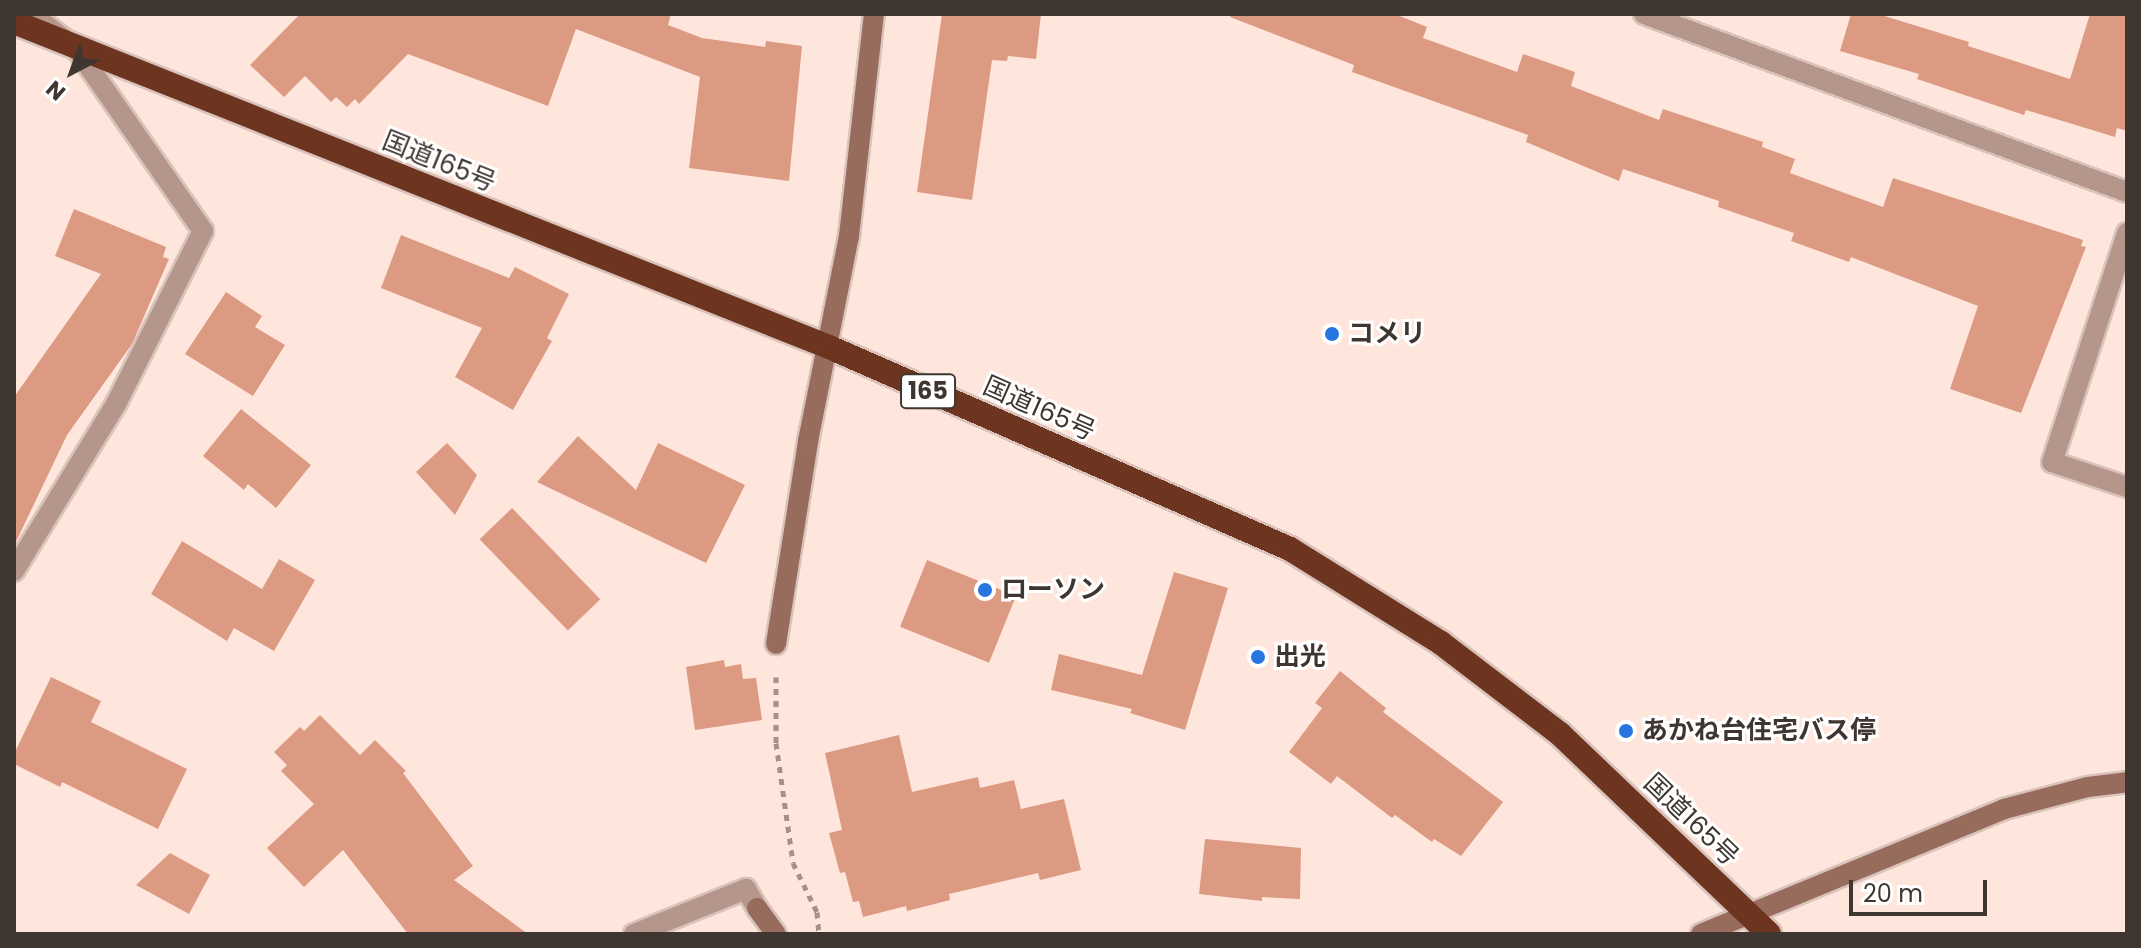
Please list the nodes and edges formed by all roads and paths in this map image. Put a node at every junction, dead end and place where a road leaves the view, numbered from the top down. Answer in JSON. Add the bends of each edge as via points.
{"nodes":[{"id":1,"x":31,"y":14,"type":"edge"},
{"id":2,"x":874,"y":14,"type":"edge"},
{"id":3,"x":1644,"y":14,"type":"edge"},
{"id":4,"x":14,"y":22,"type":"edge"},
{"id":5,"x":76,"y":48,"type":"junction"},
{"id":6,"x":2127,"y":192,"type":"edge"},
{"id":7,"x":2127,"y":233,"type":"edge"},
{"id":8,"x":829,"y":347,"type":"junction"},
{"id":9,"x":2127,"y":487,"type":"edge"},
{"id":10,"x":14,"y":571,"type":"edge"},
{"id":11,"x":776,"y":644,"type":"joint"},
{"id":12,"x":2127,"y":782,"type":"edge"},
{"id":13,"x":1750,"y":915,"type":"junction"},
{"id":14,"x":634,"y":934,"type":"edge"},
{"id":15,"x":776,"y":934,"type":"edge"},
{"id":16,"x":819,"y":934,"type":"edge"},
{"id":17,"x":1701,"y":934,"type":"edge"},
{"id":18,"x":1769,"y":934,"type":"edge"}],
"edges":[{"from":1,"to":5,"type":"street"},
{"from":2,"to":8,"type":"street","via":[[849,236]]},
{"from":3,"to":6,"type":"street"},
{"from":4,"to":5,"type":"highway","name":"国道165号","number":"165"},
{"from":5,"to":8,"type":"highway","name":"国道165号","number":"165"},
{"from":5,"to":10,"type":"street","via":[[203,231],[116,404]]},
{"from":7,"to":9,"type":"street","via":[[2052,462]]},
{"from":8,"to":11,"type":"street","via":[[808,441]]},
{"from":8,"to":13,"type":"highway","name":"国道165号","number":"165","via":[[1290,549],[1441,643],[1560,734]]},
{"from":11,"to":16,"type":"path","via":[[776,743],[793,863],[817,912]]},
{"from":12,"to":13,"type":"street","via":[[2004,809]]},
{"from":13,"to":17,"type":"street"},
{"from":13,"to":18,"type":"highway","name":"国道165号","number":"165"},
{"from":14,"to":15,"type":"street","via":[[746,889]]}]}
